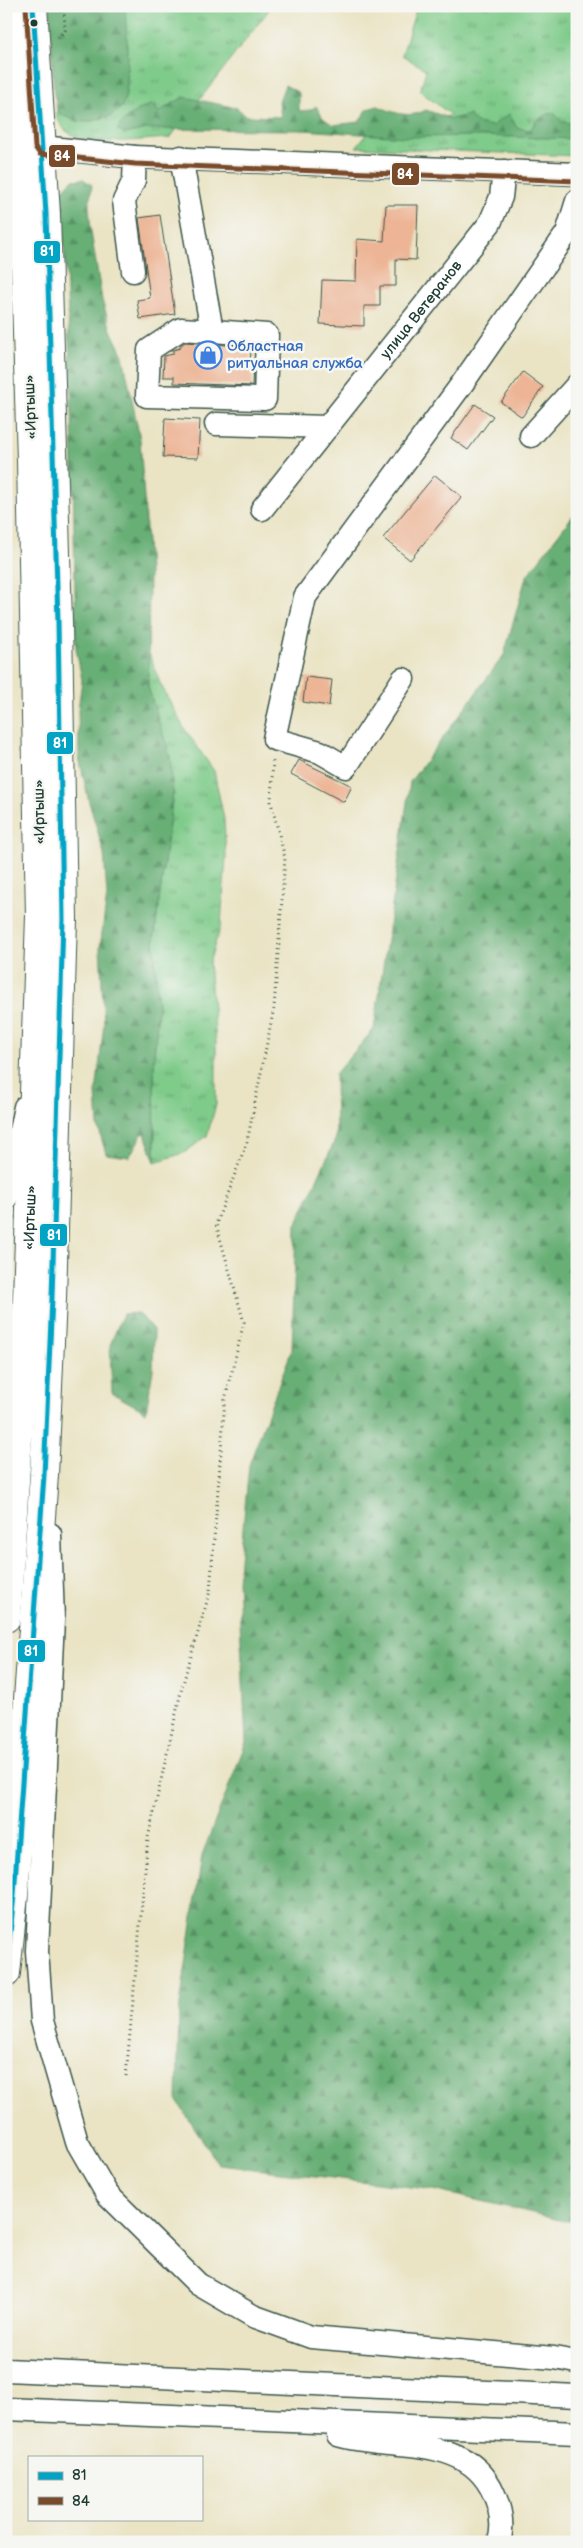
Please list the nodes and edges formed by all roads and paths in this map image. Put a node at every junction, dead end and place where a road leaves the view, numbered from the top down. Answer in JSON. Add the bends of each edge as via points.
{"nodes":[{"id":1,"x":14,"y":6,"type":"edge"},
{"id":2,"x":33,"y":6,"type":"edge"},
{"id":3,"x":64,"y":9,"type":"dead end"},
{"id":4,"x":57,"y":40,"type":"dead end"},
{"id":5,"x":23,"y":141,"type":"edge"},
{"id":6,"x":134,"y":157,"type":"junction"},
{"id":7,"x":181,"y":157,"type":"junction"},
{"id":8,"x":504,"y":171,"type":"junction"},
{"id":9,"x":577,"y":174,"type":"edge"},
{"id":10,"x":577,"y":201,"type":"edge"},
{"id":11,"x":133,"y":271,"type":"dead end"},
{"id":12,"x":212,"y":331,"type":"junction"},
{"id":13,"x":577,"y":385,"type":"edge"},
{"id":14,"x":216,"y":424,"type":"dead end"},
{"id":15,"x":328,"y":427,"type":"junction"},
{"id":16,"x":531,"y":436,"type":"dead end"},
{"id":17,"x":262,"y":509,"type":"dead end"},
{"id":18,"x":403,"y":679,"type":"dead end"},
{"id":19,"x":274,"y":739,"type":"junction"},
{"id":20,"x":36,"y":1059,"type":"junction"},
{"id":21,"x":6,"y":1198,"type":"edge"},
{"id":22,"x":44,"y":1474,"type":"junction"},
{"id":23,"x":6,"y":1618,"type":"edge"},
{"id":24,"x":6,"y":1973,"type":"edge"},
{"id":25,"x":126,"y":2076,"type":"dead end"},
{"id":26,"x":577,"y":2362,"type":"edge"},
{"id":27,"x":6,"y":2370,"type":"edge"},
{"id":28,"x":577,"y":2396,"type":"edge"},
{"id":29,"x":6,"y":2409,"type":"edge"},
{"id":30,"x":292,"y":2421,"type":"junction"},
{"id":31,"x":577,"y":2433,"type":"edge"},
{"id":32,"x":499,"y":2542,"type":"edge"}],
"edges":[{"from":1,"to":5,"type":"highway","name":"«Иртыш»"},
{"from":2,"to":5,"type":"highway","name":"«Иртыш»"},
{"from":3,"to":4,"type":"path","via":[[65,30]]},
{"from":5,"to":6,"type":"street"},
{"from":5,"to":20,"type":"highway","name":"«Иртыш»","via":[[39,804]]},
{"from":5,"to":22,"type":"highway","name":"«Иртыш»","via":[[54,452],[63,918]]},
{"from":6,"to":7,"type":"street"},
{"from":6,"to":11,"type":"street","via":[[134,180],[124,201]]},
{"from":7,"to":8,"type":"street"},
{"from":7,"to":12,"type":"street"},
{"from":8,"to":9,"type":"street"},
{"from":8,"to":15,"type":"street","name":"улица Ветеранов","via":[[501,197],[490,223]]},
{"from":10,"to":19,"type":"street","via":[[567,233],[462,384],[305,597]]},
{"from":12,"to":12,"type":"street","via":[[181,329],[149,350],[147,396],[266,399],[267,335]]},
{"from":13,"to":16,"type":"street"},
{"from":14,"to":15,"type":"street"},
{"from":15,"to":17,"type":"street","name":"улица Ветеранов"},
{"from":18,"to":19,"type":"street","via":[[346,767],[320,752]]},
{"from":19,"to":25,"type":"path","via":[[271,802],[285,858],[274,1008],[248,1142],[216,1224],[244,1322],[224,1400],[210,1591],[182,1687],[148,1838]]},
{"from":20,"to":21,"type":"street"},
{"from":20,"to":23,"type":"highway","name":"«Иртыш»","via":[[27,1298]]},
{"from":22,"to":24,"type":"highway","name":"«Иртыш»"},
{"from":22,"to":26,"type":"street","via":[[51,1544],[53,1620],[37,1951],[42,2021],[77,2142],[107,2194],[198,2284],[252,2316],[311,2336]]},
{"from":27,"to":28,"type":"street"},
{"from":29,"to":30,"type":"street"},
{"from":30,"to":31,"type":"street"},
{"from":30,"to":32,"type":"street","via":[[343,2437],[438,2449],[470,2463],[491,2487],[502,2512]]}]}
